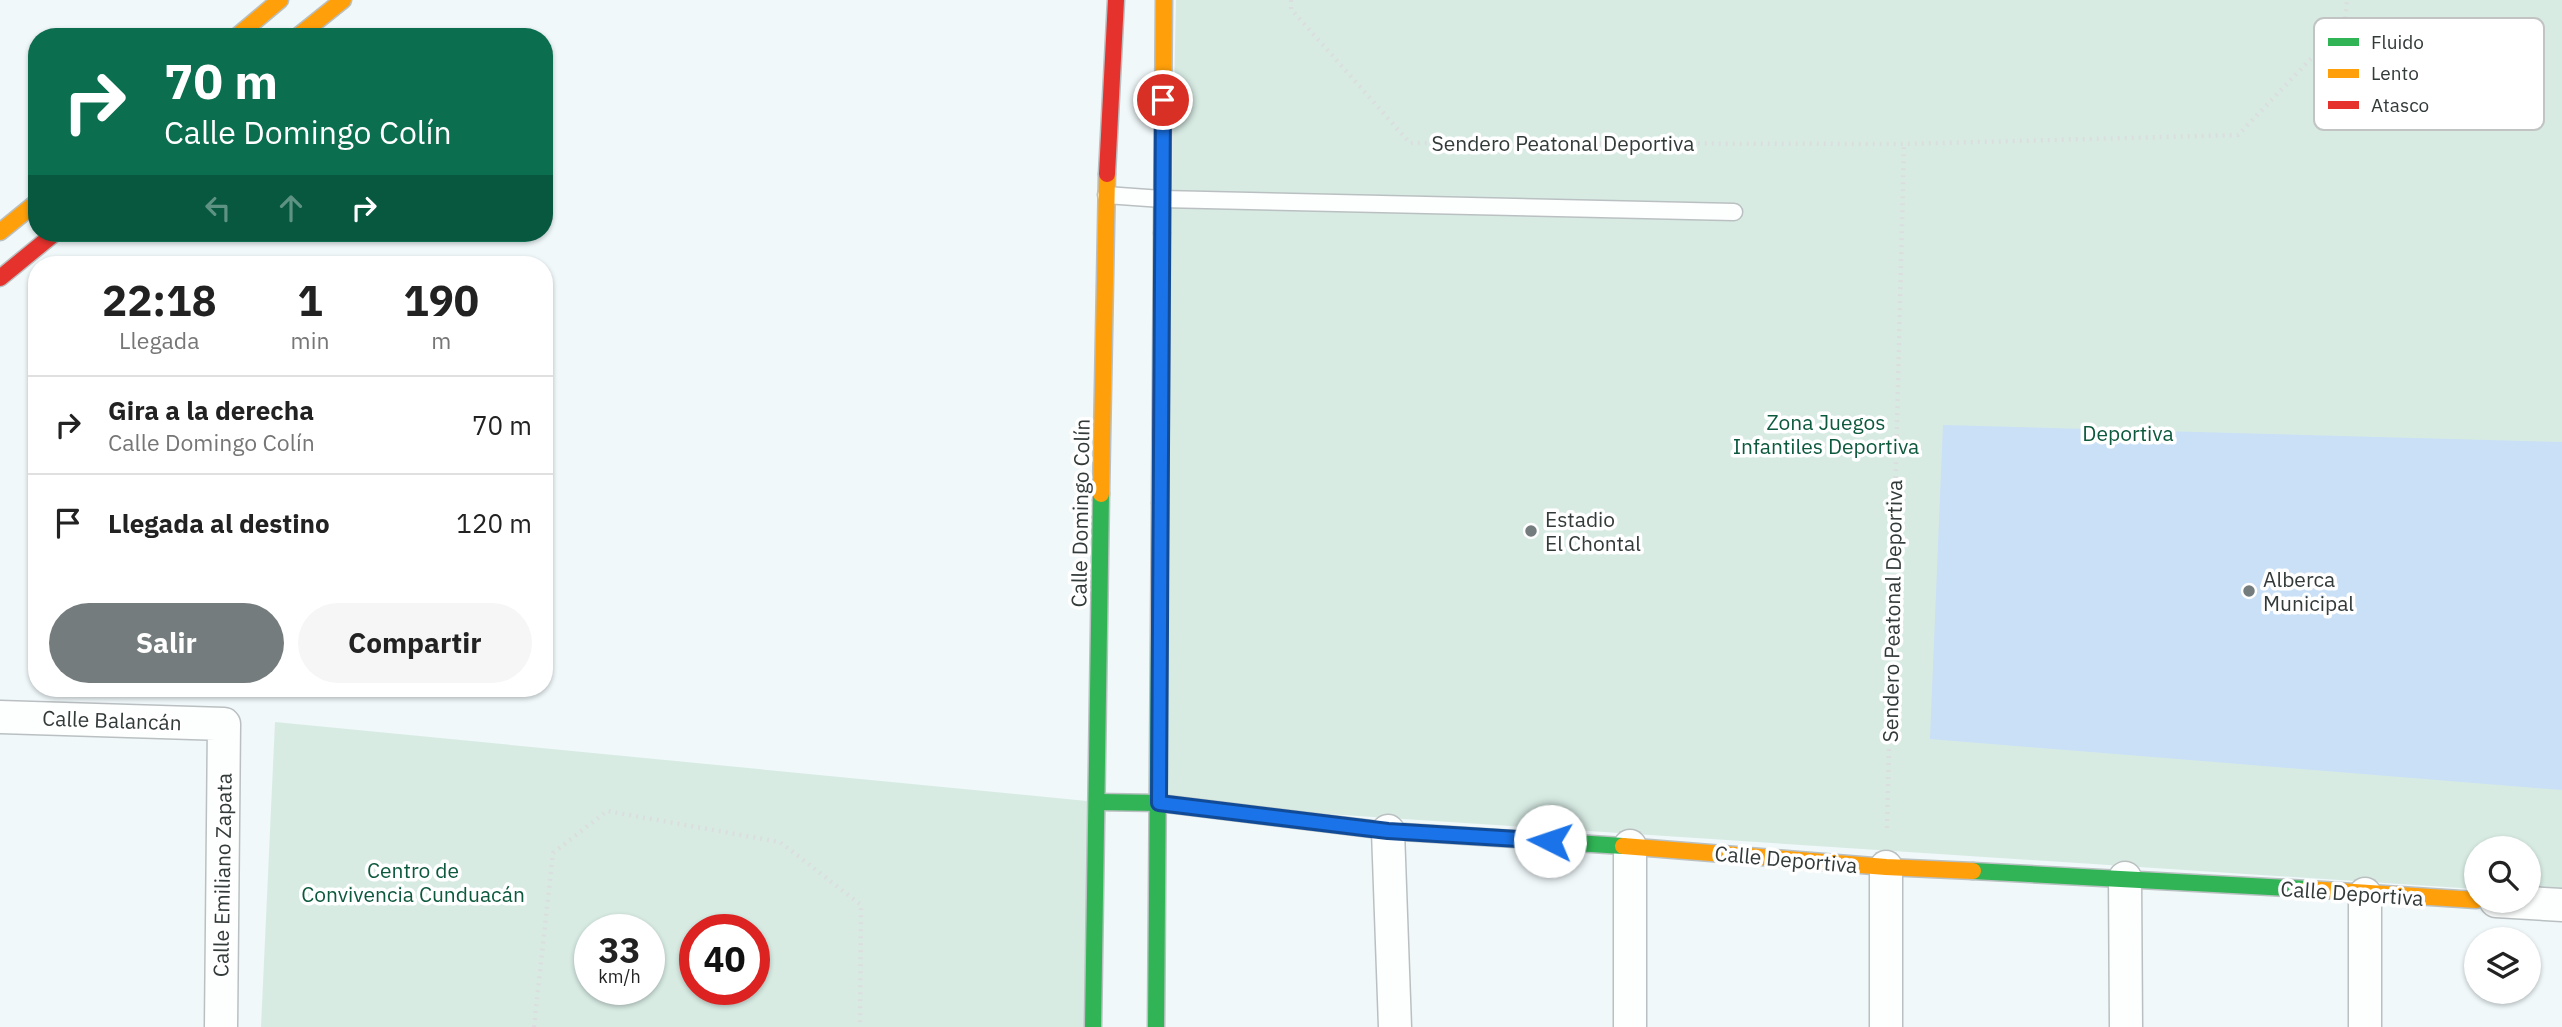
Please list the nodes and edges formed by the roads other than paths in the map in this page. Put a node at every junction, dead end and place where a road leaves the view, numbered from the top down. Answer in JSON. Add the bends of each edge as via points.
{"nodes":[{"id":1,"x":280,"y":0,"type":"edge"},
{"id":2,"x":342,"y":0,"type":"edge"},
{"id":3,"x":1116,"y":0,"type":"edge"},
{"id":4,"x":1164,"y":0,"type":"edge"},
{"id":5,"x":247,"y":28,"type":"edge"},
{"id":6,"x":308,"y":28,"type":"edge"},
{"id":7,"x":1106,"y":195,"type":"junction"},
{"id":8,"x":1162,"y":199,"type":"junction"},
{"id":9,"x":28,"y":209,"type":"edge"},
{"id":10,"x":1734,"y":212,"type":"dead end"},
{"id":11,"x":0,"y":232,"type":"edge"},
{"id":12,"x":44,"y":242,"type":"edge"},
{"id":13,"x":0,"y":278,"type":"edge"},
{"id":14,"x":0,"y":717,"type":"edge"},
{"id":15,"x":224,"y":724,"type":"joint"},
{"id":16,"x":1097,"y":802,"type":"junction"},
{"id":17,"x":1159,"y":803,"type":"junction"},
{"id":18,"x":1388,"y":831,"type":"junction"},
{"id":19,"x":1630,"y":846,"type":"junction"},
{"id":20,"x":1886,"y":867,"type":"junction"},
{"id":21,"x":2125,"y":878,"type":"junction"},
{"id":22,"x":2365,"y":894,"type":"junction"},
{"id":23,"x":2464,"y":899,"type":"edge"},
{"id":24,"x":2541,"y":904,"type":"edge"},
{"id":25,"x":2562,"y":905,"type":"edge"},
{"id":26,"x":221,"y":1027,"type":"edge"},
{"id":27,"x":1093,"y":1027,"type":"edge"},
{"id":28,"x":1156,"y":1027,"type":"edge"},
{"id":29,"x":1395,"y":1027,"type":"edge"},
{"id":30,"x":1630,"y":1027,"type":"edge"},
{"id":31,"x":1885,"y":1027,"type":"edge"},
{"id":32,"x":2126,"y":1027,"type":"edge"},
{"id":33,"x":2365,"y":1027,"type":"edge"}],
"edges":[{"from":1,"to":5,"type":"street"},
{"from":2,"to":6,"type":"street"},
{"from":3,"to":7,"type":"street","name":"Calle Domingo Colín"},
{"from":4,"to":8,"type":"street"},
{"from":7,"to":8,"type":"lane"},
{"from":7,"to":16,"type":"street","name":"Calle Domingo Colín"},
{"from":8,"to":10,"type":"lane"},
{"from":8,"to":17,"type":"street"},
{"from":9,"to":11,"type":"street"},
{"from":12,"to":13,"type":"street"},
{"from":14,"to":15,"type":"street","name":"Calle Balancán"},
{"from":15,"to":26,"type":"street","name":"Calle Emiliano Zapata"},
{"from":16,"to":17,"type":"street","name":"Calle Deportiva"},
{"from":16,"to":27,"type":"street","name":"Calle Domingo Colín"},
{"from":17,"to":18,"type":"street","name":"Calle Deportiva"},
{"from":17,"to":28,"type":"street"},
{"from":18,"to":19,"type":"street","name":"Calle Deportiva"},
{"from":18,"to":29,"type":"street"},
{"from":19,"to":20,"type":"street","name":"Calle Deportiva"},
{"from":19,"to":30,"type":"street"},
{"from":20,"to":21,"type":"street","name":"Calle Deportiva"},
{"from":20,"to":31,"type":"street"},
{"from":21,"to":22,"type":"street","name":"Calle Deportiva"},
{"from":21,"to":32,"type":"street"},
{"from":22,"to":23,"type":"street","name":"Calle Deportiva"},
{"from":22,"to":33,"type":"street"},
{"from":24,"to":25,"type":"street"}]}
